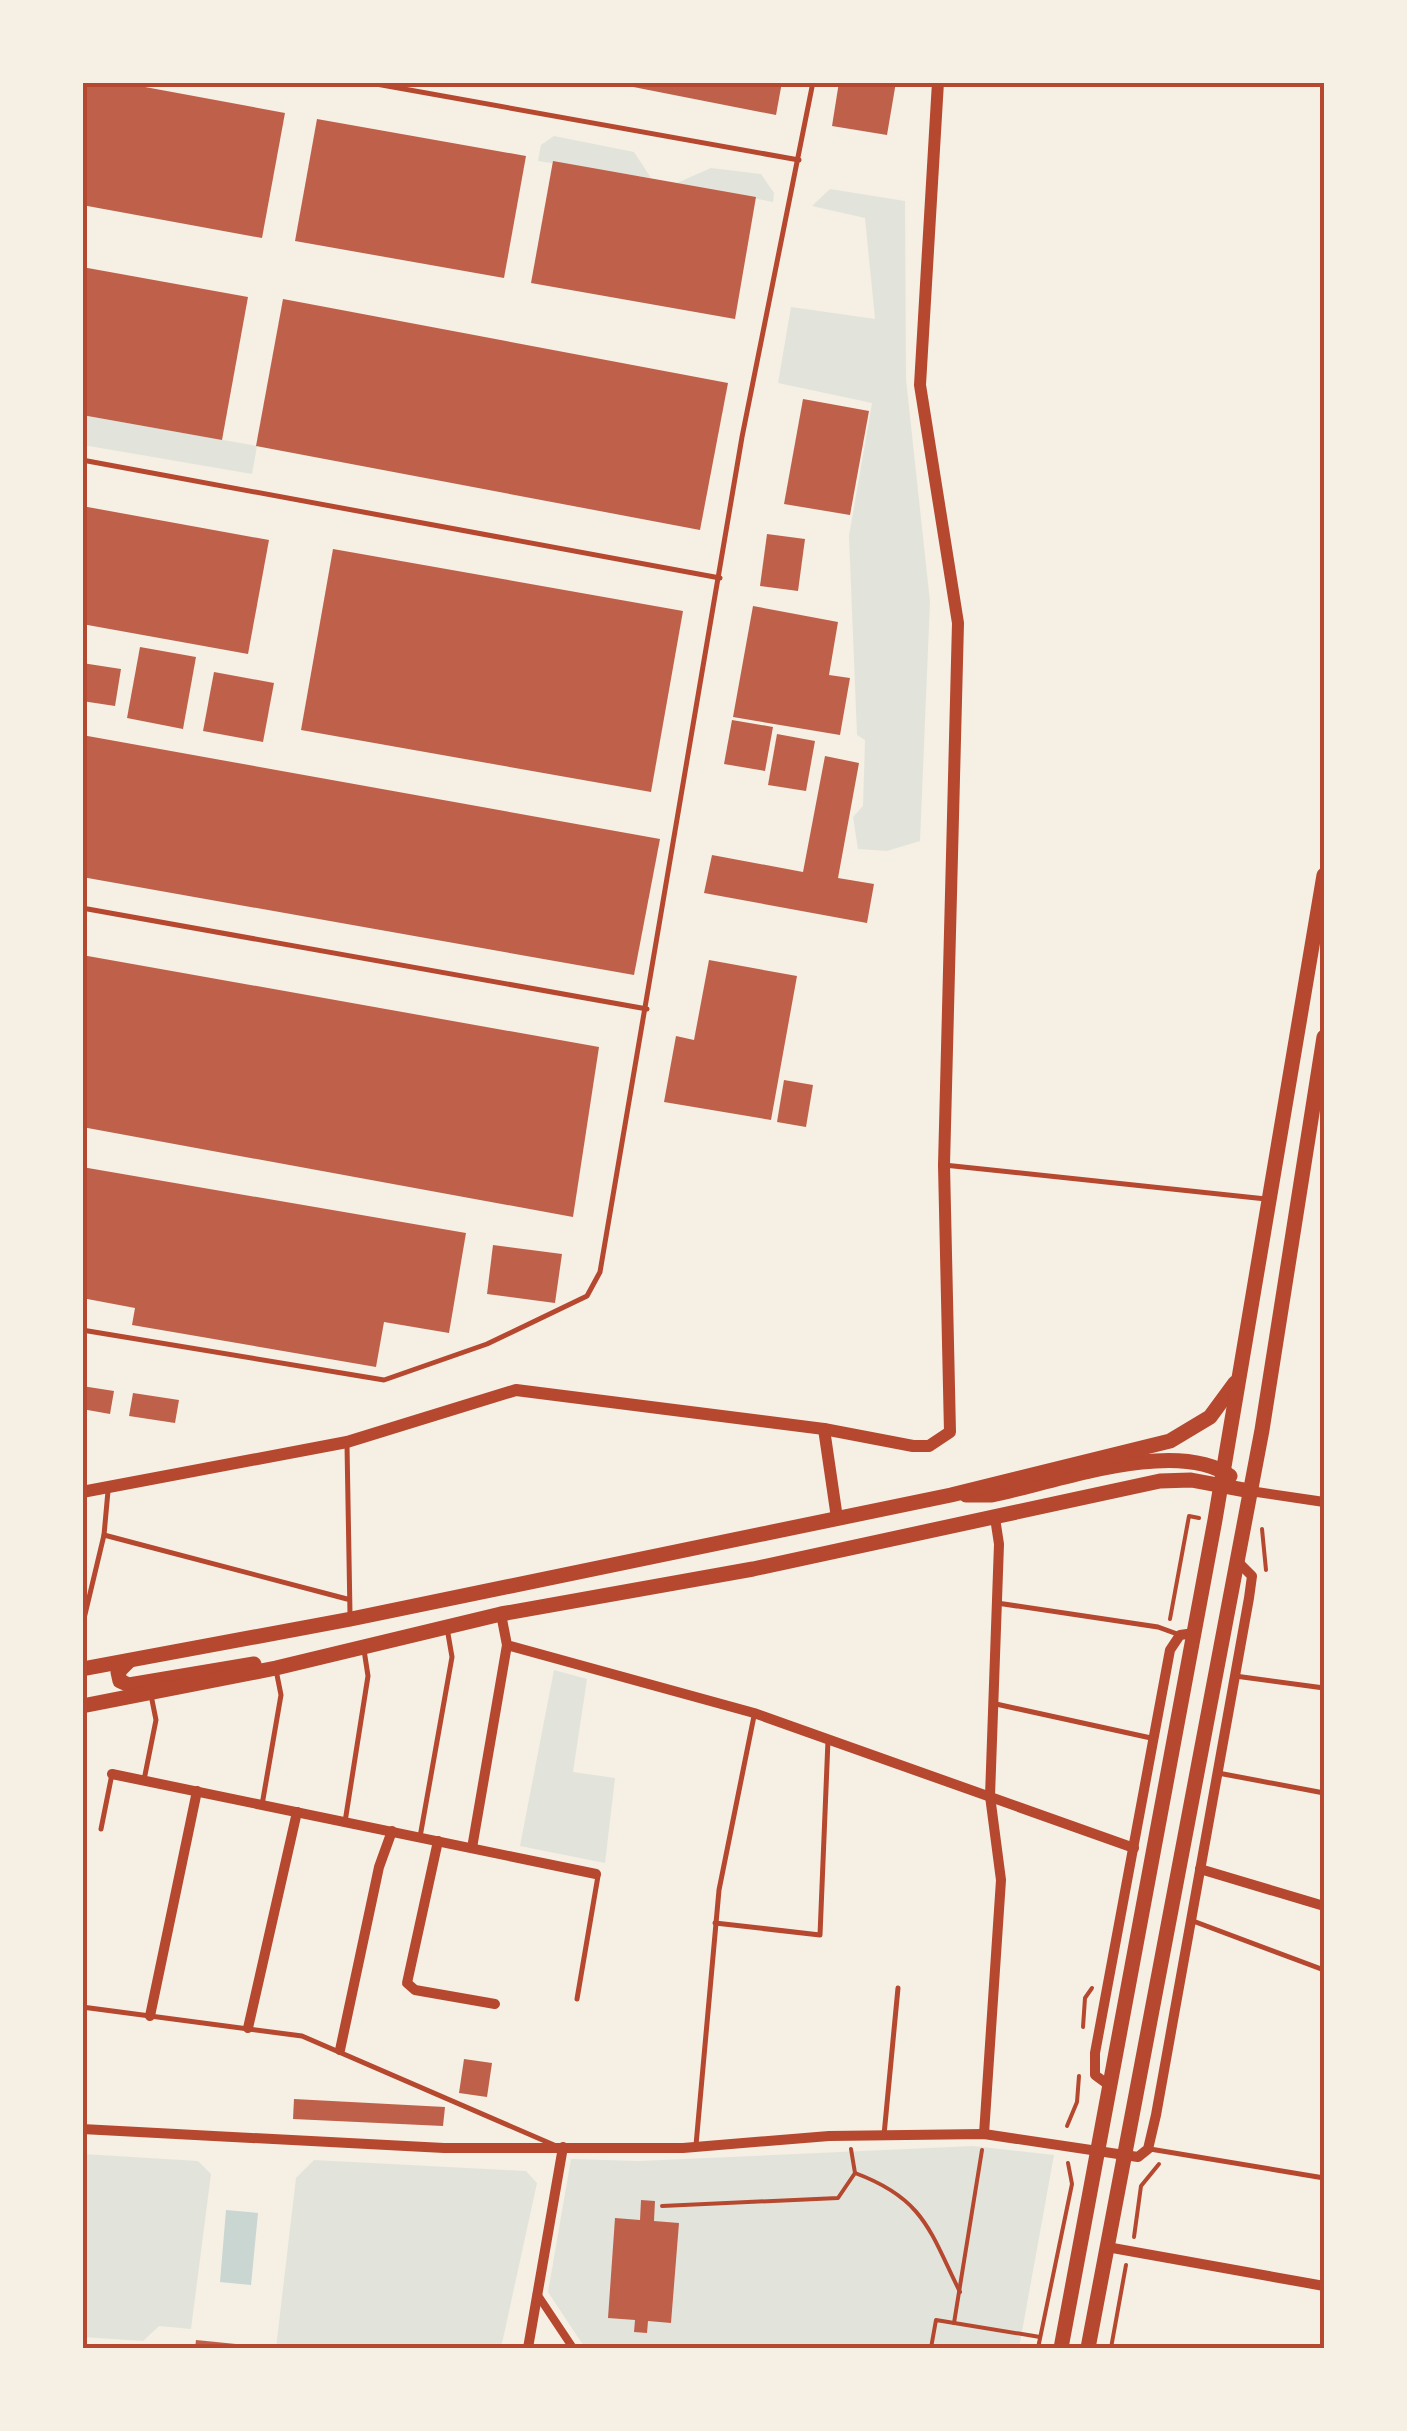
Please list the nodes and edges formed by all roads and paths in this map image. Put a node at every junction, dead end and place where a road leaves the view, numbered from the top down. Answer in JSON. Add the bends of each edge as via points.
{"nodes":[{"id":1,"x":365,"y":82,"type":"edge"},
{"id":2,"x":812,"y":82,"type":"edge"},
{"id":3,"x":938,"y":82,"type":"edge"},
{"id":4,"x":799,"y":160,"type":"junction"},
{"id":5,"x":82,"y":460,"type":"edge"},
{"id":6,"x":720,"y":578,"type":"junction"},
{"id":7,"x":1324,"y":875,"type":"edge"},
{"id":8,"x":82,"y":908,"type":"edge"},
{"id":9,"x":647,"y":1009,"type":"junction"},
{"id":10,"x":1324,"y":1038,"type":"edge"},
{"id":11,"x":1318,"y":1134,"type":"edge"},
{"id":12,"x":944,"y":1165,"type":"junction"},
{"id":13,"x":1269,"y":1200,"type":"junction"},
{"id":14,"x":82,"y":1330,"type":"edge"},
{"id":15,"x":1239,"y":1375,"type":"junction"},
{"id":16,"x":824,"y":1429,"type":"junction"},
{"id":17,"x":347,"y":1442,"type":"junction"},
{"id":18,"x":1222,"y":1478,"type":"junction"},
{"id":19,"x":108,"y":1488,"type":"junction"},
{"id":20,"x":1250,"y":1491,"type":"junction"},
{"id":21,"x":82,"y":1492,"type":"edge"},
{"id":22,"x":951,"y":1495,"type":"junction"},
{"id":23,"x":1324,"y":1502,"type":"edge"},
{"id":24,"x":837,"y":1518,"type":"junction"},
{"id":25,"x":995,"y":1518,"type":"junction"},
{"id":26,"x":104,"y":1535,"type":"junction"},
{"id":27,"x":1236,"y":1560,"type":"junction"},
{"id":28,"x":346,"y":1599,"type":"junction"},
{"id":29,"x":997,"y":1603,"type":"junction"},
{"id":30,"x":501,"y":1614,"type":"junction"},
{"id":31,"x":351,"y":1619,"type":"junction"},
{"id":32,"x":446,"y":1626,"type":"junction"},
{"id":33,"x":82,"y":1627,"type":"edge"},
{"id":34,"x":1187,"y":1634,"type":"junction"},
{"id":35,"x":506,"y":1646,"type":"junction"},
{"id":36,"x":364,"y":1647,"type":"junction"},
{"id":37,"x":130,"y":1660,"type":"junction"},
{"id":38,"x":275,"y":1665,"type":"junction"},
{"id":39,"x":82,"y":1669,"type":"edge"},
{"id":40,"x":1235,"y":1676,"type":"junction"},
{"id":41,"x":1324,"y":1688,"type":"edge"},
{"id":42,"x":151,"y":1694,"type":"junction"},
{"id":43,"x":993,"y":1703,"type":"junction"},
{"id":44,"x":82,"y":1706,"type":"edge"},
{"id":45,"x":754,"y":1712,"type":"junction"},
{"id":46,"x":828,"y":1738,"type":"junction"},
{"id":47,"x":1154,"y":1739,"type":"junction"},
{"id":48,"x":1218,"y":1772,"type":"junction"},
{"id":49,"x":112,"y":1774,"type":"joint"},
{"id":50,"x":144,"y":1780,"type":"junction"},
{"id":51,"x":198,"y":1792,"type":"junction"},
{"id":52,"x":1324,"y":1793,"type":"edge"},
{"id":53,"x":990,"y":1796,"type":"junction"},
{"id":54,"x":262,"y":1804,"type":"junction"},
{"id":55,"x":297,"y":1812,"type":"junction"},
{"id":56,"x":345,"y":1822,"type":"junction"},
{"id":57,"x":101,"y":1830,"type":"dead end"},
{"id":58,"x":392,"y":1832,"type":"junction"},
{"id":59,"x":420,"y":1837,"type":"junction"},
{"id":60,"x":438,"y":1841,"type":"junction"},
{"id":61,"x":472,"y":1848,"type":"junction"},
{"id":62,"x":1134,"y":1848,"type":"junction"},
{"id":63,"x":1200,"y":1869,"type":"junction"},
{"id":64,"x":596,"y":1874,"type":"joint"},
{"id":65,"x":1324,"y":1906,"type":"edge"},
{"id":66,"x":1190,"y":1920,"type":"junction"},
{"id":67,"x":715,"y":1924,"type":"junction"},
{"id":68,"x":1324,"y":1970,"type":"edge"},
{"id":69,"x":898,"y":1988,"type":"dead end"},
{"id":70,"x":577,"y":1999,"type":"dead end"},
{"id":71,"x":495,"y":2004,"type":"dead end"},
{"id":72,"x":82,"y":2008,"type":"edge"},
{"id":73,"x":150,"y":2016,"type":"junction"},
{"id":74,"x":248,"y":2028,"type":"junction"},
{"id":75,"x":340,"y":2050,"type":"junction"},
{"id":76,"x":1110,"y":2086,"type":"junction"},
{"id":77,"x":82,"y":2129,"type":"edge"},
{"id":78,"x":984,"y":2134,"type":"junction"},
{"id":79,"x":884,"y":2135,"type":"junction"},
{"id":80,"x":848,"y":2136,"type":"junction"},
{"id":81,"x":696,"y":2146,"type":"junction"},
{"id":82,"x":560,"y":2147,"type":"junction"},
{"id":83,"x":1148,"y":2149,"type":"junction"},
{"id":84,"x":1098,"y":2150,"type":"junction"},
{"id":85,"x":1124,"y":2155,"type":"junction"},
{"id":86,"x":1066,"y":2158,"type":"dead end"},
{"id":87,"x":856,"y":2173,"type":"junction"},
{"id":88,"x":1324,"y":2178,"type":"edge"},
{"id":89,"x":662,"y":2206,"type":"dead end"},
{"id":90,"x":1107,"y":2247,"type":"junction"},
{"id":91,"x":1324,"y":2286,"type":"edge"},
{"id":92,"x":960,"y":2292,"type":"junction"},
{"id":93,"x":537,"y":2294,"type":"junction"},
{"id":94,"x":954,"y":2323,"type":"junction"},
{"id":95,"x":1040,"y":2337,"type":"junction"},
{"id":96,"x":528,"y":2348,"type":"edge"},
{"id":97,"x":573,"y":2348,"type":"edge"},
{"id":98,"x":931,"y":2348,"type":"edge"},
{"id":99,"x":1038,"y":2348,"type":"edge"},
{"id":100,"x":1061,"y":2348,"type":"edge"},
{"id":101,"x":1088,"y":2348,"type":"edge"}],
"edges":[{"from":1,"to":4,"type":"lane"},
{"from":2,"to":4,"type":"lane"},
{"from":3,"to":12,"type":"street","via":[[920,385],[958,623]]},
{"from":4,"to":6,"type":"lane"},
{"from":5,"to":6,"type":"lane"},
{"from":6,"to":9,"type":"lane"},
{"from":7,"to":13,"type":"main road"},
{"from":8,"to":9,"type":"lane"},
{"from":9,"to":14,"type":"lane","via":[[600,1272],[587,1296],[488,1344],[384,1380]]},
{"from":10,"to":11,"type":"main road"},
{"from":11,"to":20,"type":"main road"},
{"from":12,"to":13,"type":"lane"},
{"from":12,"to":16,"type":"street","via":[[950,1432],[930,1446],[914,1446]]},
{"from":13,"to":15,"type":"main road"},
{"from":15,"to":18,"type":"main road"},
{"from":15,"to":22,"type":"main road","via":[[1218,1408],[1180,1437]]},
{"from":16,"to":17,"type":"street","via":[[516,1390]]},
{"from":16,"to":24,"type":"street"},
{"from":17,"to":19,"type":"street"},
{"from":17,"to":28,"type":"lane"},
{"from":18,"to":20,"type":"main road"},
{"from":18,"to":22,"type":"main road","via":[[1186,1458],[1155,1459],[992,1495]]},
{"from":18,"to":25,"type":"main road","via":[[1173,1479]]},
{"from":18,"to":34,"type":"main road"},
{"from":19,"to":21,"type":"street"},
{"from":19,"to":26,"type":"lane"},
{"from":20,"to":23,"type":"street"},
{"from":20,"to":27,"type":"main road"},
{"from":22,"to":24,"type":"main road"},
{"from":24,"to":31,"type":"main road"},
{"from":25,"to":29,"type":"street"},
{"from":25,"to":30,"type":"main road"},
{"from":26,"to":28,"type":"lane"},
{"from":26,"to":33,"type":"lane"},
{"from":27,"to":40,"type":"street","via":[[1252,1576]]},
{"from":27,"to":85,"type":"main road"},
{"from":28,"to":31,"type":"lane"},
{"from":29,"to":34,"type":"lane"},
{"from":29,"to":43,"type":"street"},
{"from":30,"to":32,"type":"main road"},
{"from":30,"to":35,"type":"street"},
{"from":31,"to":37,"type":"main road"},
{"from":32,"to":36,"type":"main road"},
{"from":32,"to":59,"type":"lane","via":[[452,1656]]},
{"from":34,"to":47,"type":"street","via":[[1170,1650]]},
{"from":34,"to":76,"type":"main road"},
{"from":35,"to":45,"type":"street"},
{"from":35,"to":61,"type":"street"},
{"from":36,"to":38,"type":"main road"},
{"from":36,"to":56,"type":"lane","via":[[368,1676]]},
{"from":37,"to":38,"type":"main road","via":[[118,1672],[130,1685]]},
{"from":37,"to":39,"type":"main road"},
{"from":38,"to":42,"type":"main road"},
{"from":38,"to":54,"type":"lane","via":[[281,1694]]},
{"from":40,"to":41,"type":"lane"},
{"from":40,"to":48,"type":"street"},
{"from":42,"to":44,"type":"main road"},
{"from":42,"to":50,"type":"lane","via":[[156,1720]]},
{"from":43,"to":47,"type":"lane"},
{"from":43,"to":53,"type":"street"},
{"from":45,"to":46,"type":"street"},
{"from":45,"to":67,"type":"lane"},
{"from":46,"to":53,"type":"street"},
{"from":46,"to":67,"type":"lane","via":[[820,1936]]},
{"from":47,"to":62,"type":"street"},
{"from":48,"to":52,"type":"lane"},
{"from":48,"to":63,"type":"street"},
{"from":49,"to":50,"type":"street"},
{"from":49,"to":57,"type":"lane"},
{"from":50,"to":51,"type":"street"},
{"from":51,"to":54,"type":"street"},
{"from":51,"to":73,"type":"street"},
{"from":53,"to":62,"type":"street"},
{"from":53,"to":78,"type":"street","via":[[1001,1880]]},
{"from":54,"to":55,"type":"street"},
{"from":55,"to":56,"type":"street"},
{"from":55,"to":74,"type":"street"},
{"from":56,"to":58,"type":"street"},
{"from":58,"to":59,"type":"street"},
{"from":58,"to":75,"type":"street"},
{"from":59,"to":60,"type":"street"},
{"from":60,"to":61,"type":"street"},
{"from":60,"to":71,"type":"street","via":[[407,1984]]},
{"from":61,"to":64,"type":"street"},
{"from":62,"to":76,"type":"street","via":[[1094,2067],[1099,2081]]},
{"from":63,"to":65,"type":"street"},
{"from":63,"to":66,"type":"street"},
{"from":64,"to":70,"type":"lane"},
{"from":66,"to":68,"type":"lane"},
{"from":66,"to":83,"type":"street"},
{"from":67,"to":81,"type":"lane"},
{"from":69,"to":79,"type":"lane"},
{"from":72,"to":73,"type":"lane"},
{"from":73,"to":74,"type":"lane"},
{"from":74,"to":75,"type":"lane"},
{"from":75,"to":82,"type":"lane"},
{"from":76,"to":84,"type":"main road"},
{"from":77,"to":82,"type":"street","via":[[444,2148]]},
{"from":78,"to":79,"type":"street"},
{"from":78,"to":84,"type":"street"},
{"from":78,"to":92,"type":"path"},
{"from":79,"to":80,"type":"street"},
{"from":80,"to":81,"type":"street"},
{"from":80,"to":87,"type":"path"},
{"from":81,"to":82,"type":"street"},
{"from":82,"to":93,"type":"street"},
{"from":83,"to":85,"type":"street","via":[[1138,2157]]},
{"from":83,"to":88,"type":"lane"},
{"from":84,"to":85,"type":"street"},
{"from":84,"to":100,"type":"main road"},
{"from":85,"to":90,"type":"main road"},
{"from":86,"to":95,"type":"path","via":[[1072,2184]]},
{"from":87,"to":89,"type":"path","via":[[838,2198]]},
{"from":87,"to":92,"type":"path","via":[[920,2216],[938,2238]]},
{"from":90,"to":91,"type":"street"},
{"from":90,"to":101,"type":"main road"},
{"from":92,"to":94,"type":"path"},
{"from":93,"to":96,"type":"street"},
{"from":93,"to":97,"type":"street"},
{"from":94,"to":95,"type":"path"},
{"from":94,"to":98,"type":"path","via":[[936,2320]]},
{"from":95,"to":99,"type":"path"}]}
